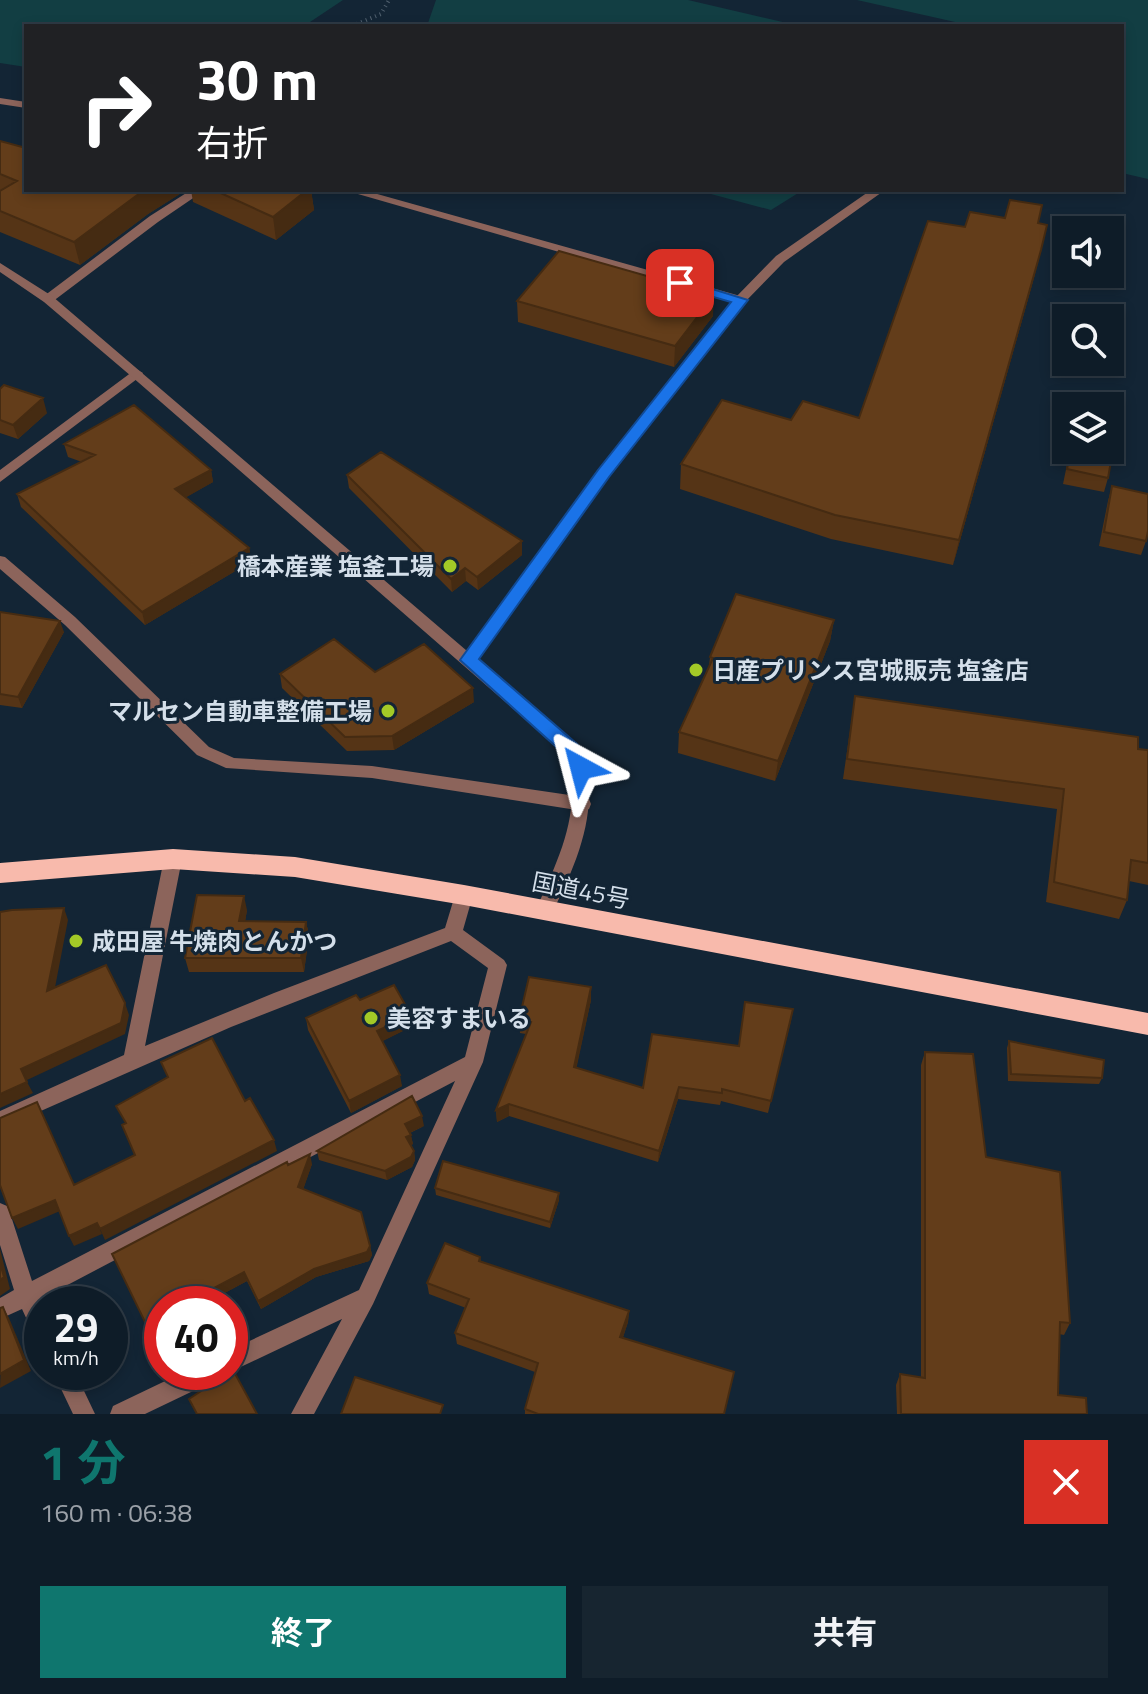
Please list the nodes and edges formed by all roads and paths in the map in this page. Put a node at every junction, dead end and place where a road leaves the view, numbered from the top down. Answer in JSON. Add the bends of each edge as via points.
{"nodes":[{"id":1,"x":389,"y":0,"type":"edge"},
{"id":2,"x":357,"y":24,"type":"edge"},
{"id":3,"x":0,"y":101,"type":"edge"},
{"id":4,"x":24,"y":105,"type":"edge"},
{"id":5,"x":196,"y":192,"type":"edge"},
{"id":6,"x":357,"y":192,"type":"edge"},
{"id":7,"x":876,"y":192,"type":"edge"},
{"id":8,"x":0,"y":267,"type":"edge"},
{"id":9,"x":48,"y":299,"type":"junction"},
{"id":10,"x":740,"y":300,"type":"junction"},
{"id":11,"x":136,"y":373,"type":"junction"},
{"id":12,"x":0,"y":477,"type":"edge"},
{"id":13,"x":0,"y":561,"type":"edge"},
{"id":14,"x":469,"y":660,"type":"junction"},
{"id":15,"x":583,"y":804,"type":"junction"},
{"id":16,"x":173,"y":859,"type":"junction"},
{"id":17,"x":0,"y":873,"type":"edge"},
{"id":18,"x":464,"y":895,"type":"junction"},
{"id":19,"x":544,"y":912,"type":"junction"},
{"id":20,"x":453,"y":933,"type":"junction"},
{"id":21,"x":1148,"y":1024,"type":"edge"},
{"id":22,"x":133,"y":1058,"type":"junction"},
{"id":23,"x":473,"y":1062,"type":"junction"},
{"id":24,"x":0,"y":1120,"type":"edge"},
{"id":25,"x":0,"y":1213,"type":"edge"},
{"id":26,"x":43,"y":1286,"type":"edge"},
{"id":27,"x":24,"y":1289,"type":"edge"},
{"id":28,"x":24,"y":1296,"type":"edge"},
{"id":29,"x":366,"y":1297,"type":"junction"},
{"id":30,"x":0,"y":1309,"type":"edge"},
{"id":31,"x":248,"y":1353,"type":"edge"},
{"id":32,"x":73,"y":1390,"type":"edge"},
{"id":33,"x":171,"y":1390,"type":"edge"},
{"id":34,"x":84,"y":1414,"type":"edge"},
{"id":35,"x":121,"y":1414,"type":"edge"},
{"id":36,"x":302,"y":1414,"type":"edge"}],
"edges":[{"from":1,"to":2,"type":"path","via":[[381,14]]},
{"from":3,"to":4,"type":"street"},
{"from":5,"to":9,"type":"street"},
{"from":6,"to":10,"type":"street"},
{"from":7,"to":10,"type":"street","via":[[780,259]]},
{"from":8,"to":9,"type":"street"},
{"from":9,"to":11,"type":"street"},
{"from":10,"to":14,"type":"street","via":[[603,474]]},
{"from":11,"to":12,"type":"street"},
{"from":11,"to":14,"type":"street"},
{"from":13,"to":15,"type":"street","via":[[70,621],[203,751],[232,764],[372,772]]},
{"from":14,"to":15,"type":"street","via":[[571,749],[581,768]]},
{"from":15,"to":19,"type":"street"},
{"from":16,"to":17,"type":"highway","name":"国道45号"},
{"from":16,"to":18,"type":"highway","name":"国道45号","via":[[295,867]]},
{"from":16,"to":22,"type":"street"},
{"from":18,"to":19,"type":"highway","name":"国道45号"},
{"from":18,"to":20,"type":"street"},
{"from":19,"to":21,"type":"highway","name":"国道45号"},
{"from":20,"to":22,"type":"street"},
{"from":20,"to":23,"type":"street","via":[[498,965]]},
{"from":22,"to":24,"type":"street"},
{"from":23,"to":26,"type":"street"},
{"from":23,"to":29,"type":"street"},
{"from":25,"to":27,"type":"street"},
{"from":28,"to":30,"type":"street"},
{"from":29,"to":31,"type":"street"},
{"from":29,"to":36,"type":"street"},
{"from":32,"to":34,"type":"street"},
{"from":33,"to":35,"type":"street"}]}
